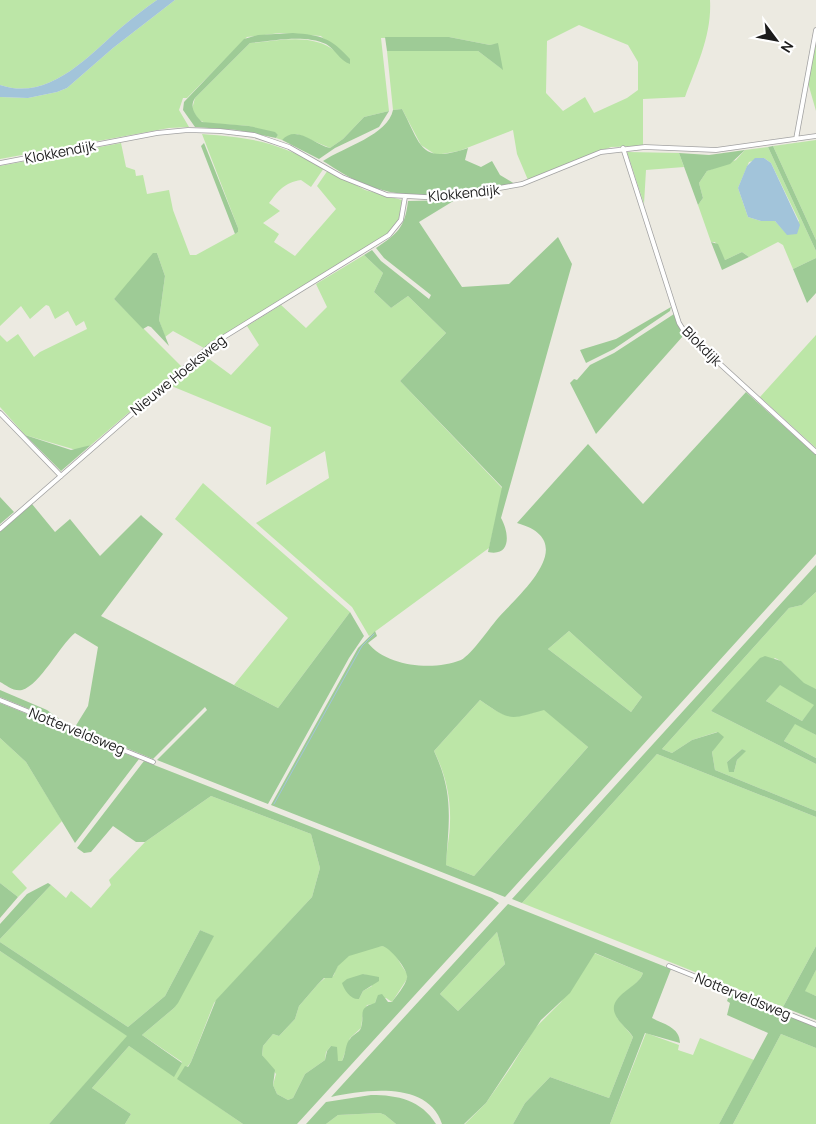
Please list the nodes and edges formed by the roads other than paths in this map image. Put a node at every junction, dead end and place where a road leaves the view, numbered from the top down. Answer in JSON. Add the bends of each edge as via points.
{"nodes":[{"id":1,"x":816,"y":30,"type":"edge"},
{"id":2,"x":816,"y":136,"type":"edge"},
{"id":3,"x":796,"y":139,"type":"junction"},
{"id":4,"x":624,"y":148,"type":"junction"},
{"id":5,"x":0,"y":163,"type":"edge"},
{"id":6,"x":405,"y":197,"type":"junction"},
{"id":7,"x":0,"y":413,"type":"edge"},
{"id":8,"x":816,"y":452,"type":"edge"},
{"id":9,"x":61,"y":476,"type":"junction"},
{"id":10,"x":0,"y":529,"type":"edge"},
{"id":11,"x":0,"y":700,"type":"edge"},
{"id":12,"x":153,"y":762,"type":"dead end"},
{"id":13,"x":669,"y":966,"type":"dead end"},
{"id":14,"x":816,"y":1025,"type":"edge"}],
"edges":[{"from":1,"to":3,"type":"street"},
{"from":2,"to":3,"type":"street","name":"Klokkendijk"},
{"from":3,"to":4,"type":"street","name":"Klokkendijk","via":[[716,150]]},
{"from":4,"to":6,"type":"street","name":"Klokkendijk","via":[[601,152],[500,190],[443,198]]},
{"from":4,"to":8,"type":"street","name":"Blokdijk","via":[[684,331]]},
{"from":5,"to":6,"type":"street","name":"Klokkendijk","via":[[157,133],[220,131],[272,140],[372,190]]},
{"from":6,"to":9,"type":"street","name":"Nieuwe Hoeksweg","via":[[401,220],[389,235],[211,345]]},
{"from":7,"to":9,"type":"street"},
{"from":9,"to":10,"type":"street","name":"Nieuwe Hoeksweg"},
{"from":11,"to":12,"type":"street","name":"Notterveldsweg"},
{"from":13,"to":14,"type":"street","name":"Notterveldsweg"}]}
